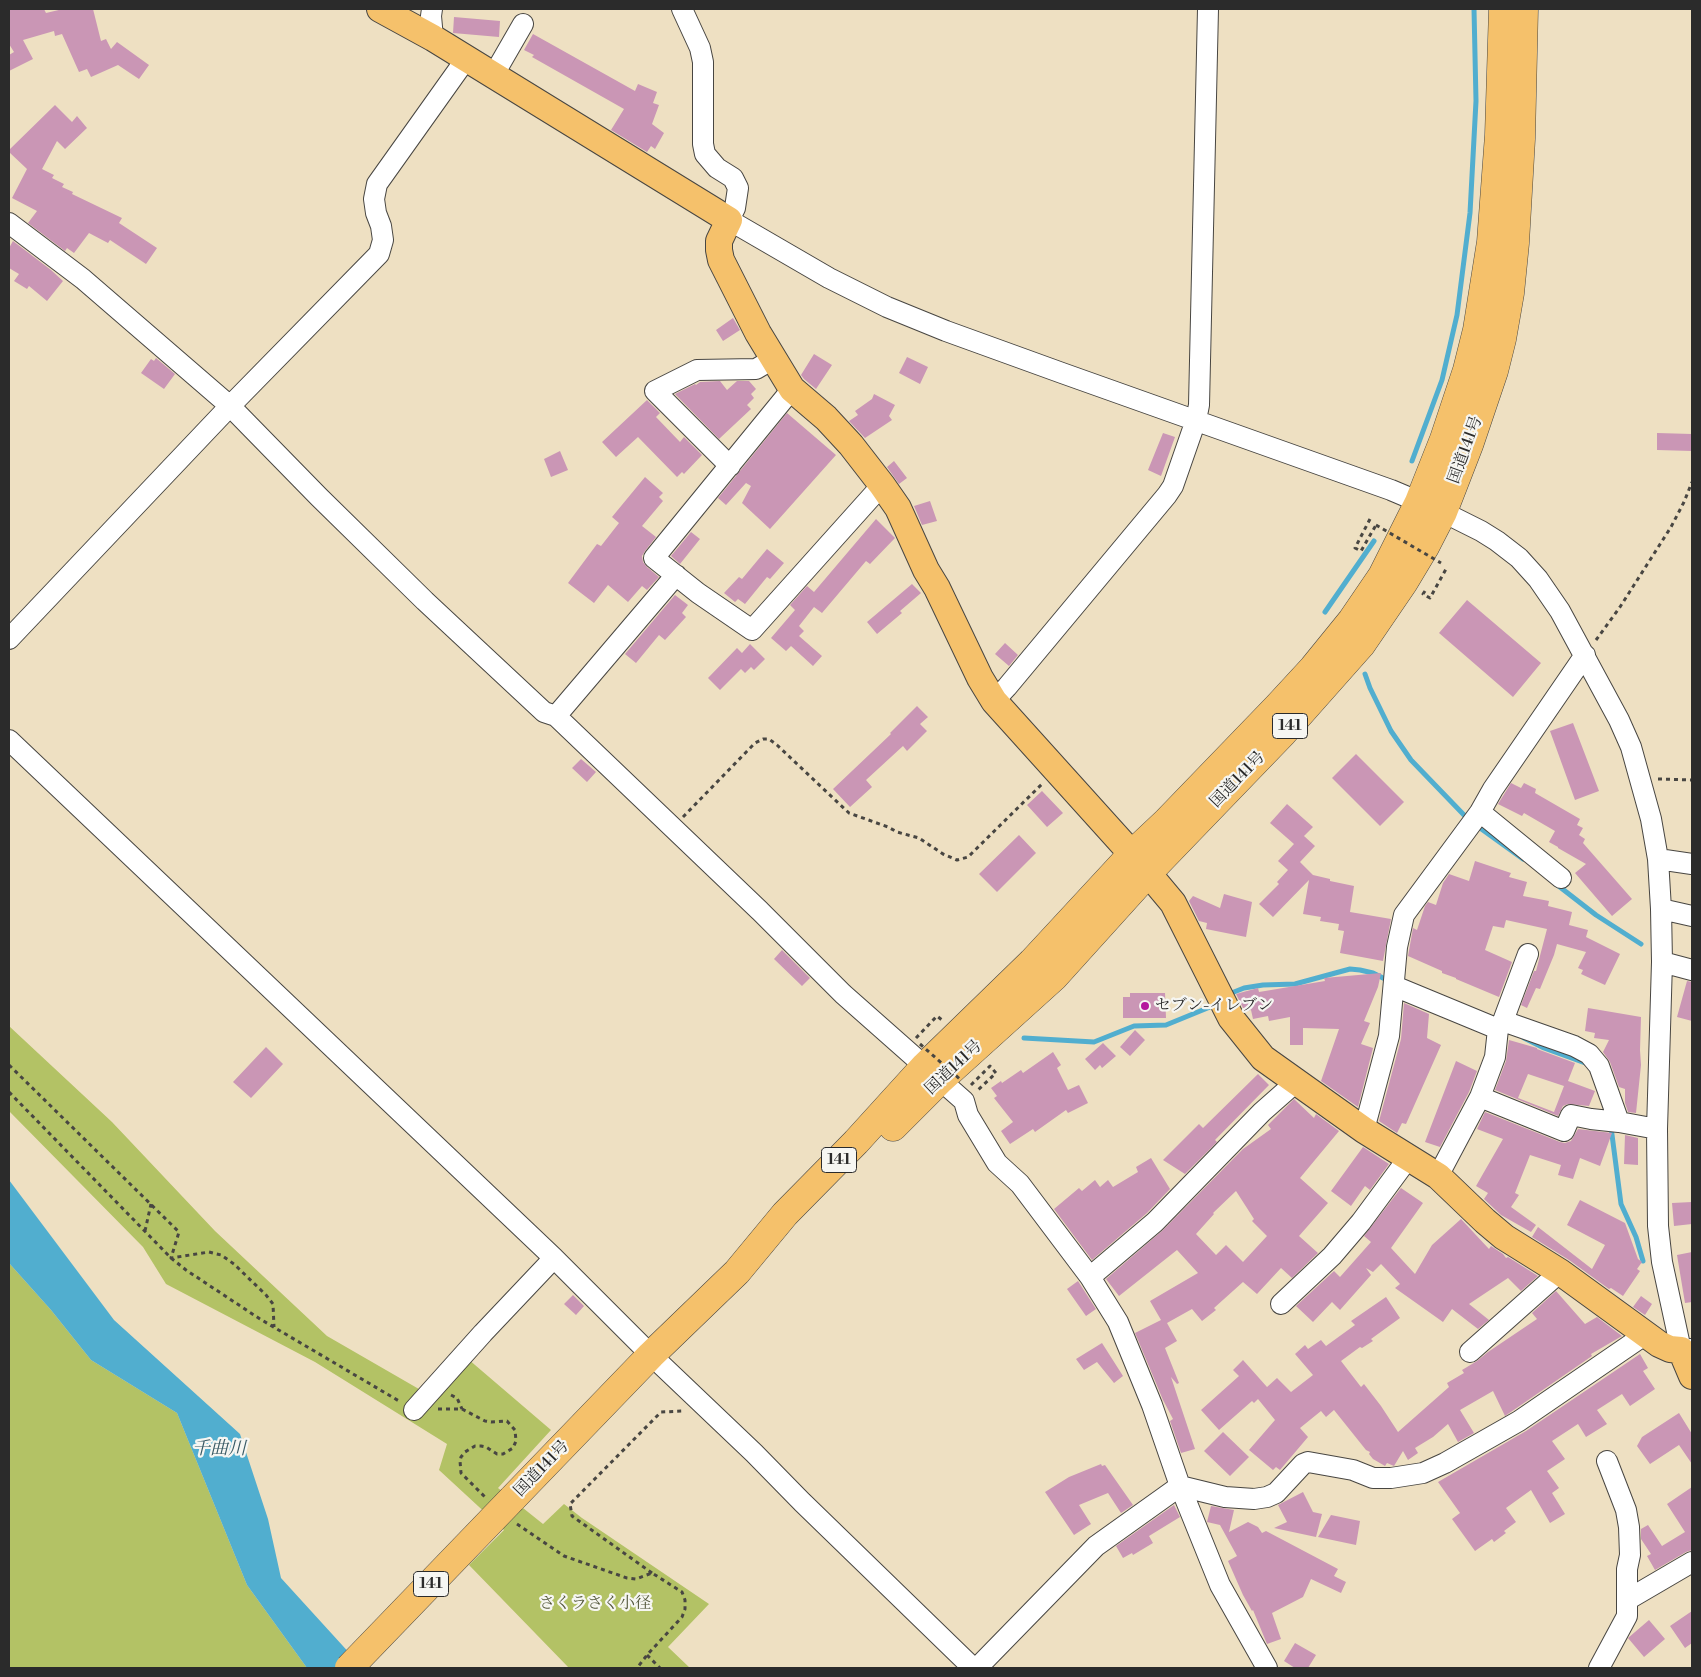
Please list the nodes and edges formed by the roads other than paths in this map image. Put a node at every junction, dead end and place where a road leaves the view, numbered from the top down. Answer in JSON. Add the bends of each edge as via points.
{"nodes":[{"id":1,"x":380,"y":9,"type":"edge"},
{"id":2,"x":432,"y":9,"type":"edge"},
{"id":3,"x":682,"y":9,"type":"edge"},
{"id":4,"x":1208,"y":9,"type":"edge"},
{"id":5,"x":1503,"y":9,"type":"edge"},
{"id":6,"x":1524,"y":9,"type":"edge"},
{"id":7,"x":523,"y":24,"type":"dead end"},
{"id":8,"x":433,"y":38,"type":"junction"},
{"id":9,"x":466,"y":59,"type":"junction"},
{"id":10,"x":493,"y":76,"type":"junction"},
{"id":11,"x":729,"y":220,"type":"junction"},
{"id":12,"x":9,"y":224,"type":"edge"},
{"id":13,"x":773,"y":359,"type":"junction"},
{"id":14,"x":792,"y":389,"type":"junction"},
{"id":15,"x":230,"y":406,"type":"junction"},
{"id":16,"x":1196,"y":420,"type":"junction"},
{"id":17,"x":730,"y":466,"type":"junction"},
{"id":18,"x":882,"y":484,"type":"junction"},
{"id":19,"x":1431,"y":507,"type":"junction"},
{"id":20,"x":676,"y":575,"type":"junction"},
{"id":21,"x":9,"y":639,"type":"edge"},
{"id":22,"x":1585,"y":655,"type":"junction"},
{"id":23,"x":994,"y":701,"type":"junction"},
{"id":24,"x":556,"y":716,"type":"junction"},
{"id":25,"x":9,"y":740,"type":"edge"},
{"id":26,"x":1480,"y":812,"type":"junction"},
{"id":27,"x":1658,"y":859,"type":"junction"},
{"id":28,"x":1140,"y":864,"type":"junction"},
{"id":29,"x":1692,"y":864,"type":"edge"},
{"id":30,"x":1561,"y":878,"type":"dead end"},
{"id":31,"x":1661,"y":909,"type":"junction"},
{"id":32,"x":1692,"y":916,"type":"edge"},
{"id":33,"x":1528,"y":954,"type":"dead end"},
{"id":34,"x":1662,"y":962,"type":"junction"},
{"id":35,"x":1692,"y":970,"type":"edge"},
{"id":36,"x":1394,"y":986,"type":"junction"},
{"id":37,"x":1501,"y":1025,"type":"junction"},
{"id":38,"x":937,"y":1068,"type":"junction"},
{"id":39,"x":1296,"y":1082,"type":"junction"},
{"id":40,"x":1480,"y":1097,"type":"junction"},
{"id":41,"x":1614,"y":1122,"type":"junction"},
{"id":42,"x":1657,"y":1129,"type":"junction"},
{"id":43,"x":1364,"y":1130,"type":"junction"},
{"id":44,"x":1409,"y":1157,"type":"junction"},
{"id":45,"x":1438,"y":1176,"type":"junction"},
{"id":46,"x":554,"y":1258,"type":"junction"},
{"id":47,"x":1560,"y":1272,"type":"junction"},
{"id":48,"x":1090,"y":1277,"type":"junction"},
{"id":49,"x":1281,"y":1304,"type":"dead end"},
{"id":50,"x":1646,"y":1334,"type":"junction"},
{"id":51,"x":1687,"y":1349,"type":"edge"},
{"id":52,"x":1470,"y":1352,"type":"dead end"},
{"id":53,"x":651,"y":1356,"type":"junction"},
{"id":54,"x":1692,"y":1376,"type":"edge"},
{"id":55,"x":414,"y":1410,"type":"road end"},
{"id":56,"x":1607,"y":1461,"type":"dead end"},
{"id":57,"x":1180,"y":1486,"type":"junction"},
{"id":58,"x":1692,"y":1562,"type":"edge"},
{"id":59,"x":1627,"y":1600,"type":"junction"},
{"id":60,"x":349,"y":1668,"type":"edge"},
{"id":61,"x":973,"y":1668,"type":"edge"},
{"id":62,"x":1267,"y":1668,"type":"edge"},
{"id":63,"x":1599,"y":1668,"type":"edge"}],
"edges":[{"from":1,"to":8,"type":"main road"},
{"from":2,"to":8,"type":"street"},
{"from":3,"to":11,"type":"street","via":[[704,62],[703,144],[706,154],[717,168],[734,178],[738,188],[735,208]]},
{"from":4,"to":16,"type":"street","via":[[1199,405]]},
{"from":5,"to":19,"type":"highway","name":"国道141号","number":"141","via":[[1500,135],[1491,242],[1479,321],[1450,422]]},
{"from":6,"to":19,"type":"highway","name":"国道141号","number":"141","via":[[1515,243],[1502,339],[1469,444]]},
{"from":7,"to":10,"type":"street"},
{"from":8,"to":9,"type":"main road"},
{"from":9,"to":10,"type":"main road"},
{"from":9,"to":15,"type":"street","via":[[377,184],[374,199],[383,240],[380,254]]},
{"from":10,"to":11,"type":"main road"},
{"from":11,"to":13,"type":"main road","via":[[720,241],[721,260]]},
{"from":11,"to":16,"type":"street","via":[[887,307]]},
{"from":12,"to":15,"type":"street","via":[[84,279]]},
{"from":13,"to":14,"type":"main road"},
{"from":13,"to":17,"type":"street","via":[[756,369],[697,370],[655,391]]},
{"from":14,"to":17,"type":"street"},
{"from":14,"to":18,"type":"main road","via":[[826,418]]},
{"from":15,"to":21,"type":"street"},
{"from":15,"to":24,"type":"street","via":[[426,601],[544,712]]},
{"from":16,"to":19,"type":"street"},
{"from":16,"to":23,"type":"street","via":[[1167,495]]},
{"from":17,"to":20,"type":"street","via":[[654,558]]},
{"from":18,"to":20,"type":"street","via":[[752,630]]},
{"from":18,"to":23,"type":"main road","via":[[898,508],[926,570]]},
{"from":19,"to":22,"type":"street","via":[[1481,530],[1518,558],[1538,579]]},
{"from":19,"to":28,"type":"highway","name":"国道141号","number":"141","via":[[1352,620],[1277,707],[1166,822]]},
{"from":19,"to":28,"type":"highway","name":"国道141号","number":"141","via":[[1404,582],[1361,646],[1283,733]]},
{"from":20,"to":24,"type":"street"},
{"from":22,"to":26,"type":"street"},
{"from":22,"to":27,"type":"street","via":[[1631,747],[1652,819]]},
{"from":23,"to":28,"type":"main road"},
{"from":24,"to":38,"type":"street","via":[[843,994]]},
{"from":25,"to":46,"type":"street"},
{"from":26,"to":30,"type":"street"},
{"from":26,"to":36,"type":"street","via":[[1404,915]]},
{"from":27,"to":29,"type":"street"},
{"from":27,"to":31,"type":"street"},
{"from":28,"to":38,"type":"highway","name":"国道141号","number":"141","via":[[1032,962]]},
{"from":28,"to":39,"type":"main road","via":[[1173,903],[1231,1018],[1264,1058]]},
{"from":31,"to":32,"type":"street"},
{"from":31,"to":34,"type":"street"},
{"from":33,"to":37,"type":"street"},
{"from":34,"to":35,"type":"street"},
{"from":34,"to":42,"type":"street"},
{"from":36,"to":37,"type":"street"},
{"from":36,"to":43,"type":"street","via":[[1390,1036]]},
{"from":37,"to":40,"type":"street","via":[[1495,1057]]},
{"from":37,"to":41,"type":"street","via":[[1574,1046],[1590,1054],[1599,1066]]},
{"from":38,"to":48,"type":"street","via":[[964,1101],[968,1115],[997,1163],[1020,1184]]},
{"from":38,"to":53,"type":"highway","name":"国道141号","number":"141","via":[[856,1142],[785,1214],[737,1272]]},
{"from":39,"to":43,"type":"main road"},
{"from":39,"to":48,"type":"street","via":[[1262,1112],[1155,1222]]},
{"from":40,"to":41,"type":"street","via":[[1564,1131],[1571,1115]]},
{"from":40,"to":45,"type":"street"},
{"from":41,"to":42,"type":"street"},
{"from":42,"to":51,"type":"street","via":[[1658,1226],[1662,1262]]},
{"from":43,"to":44,"type":"main road"},
{"from":44,"to":45,"type":"main road"},
{"from":44,"to":49,"type":"street","via":[[1332,1256]]},
{"from":45,"to":47,"type":"main road","via":[[1504,1237]]},
{"from":46,"to":53,"type":"street"},
{"from":46,"to":55,"type":"street"},
{"from":47,"to":50,"type":"main road"},
{"from":47,"to":52,"type":"street"},
{"from":48,"to":57,"type":"street","via":[[1118,1322]]},
{"from":50,"to":51,"type":"main road","via":[[1670,1349]]},
{"from":50,"to":57,"type":"street","via":[[1519,1421],[1422,1473],[1374,1478],[1353,1470],[1308,1462],[1276,1493],[1266,1497],[1225,1497]]},
{"from":51,"to":54,"type":"main road"},
{"from":53,"to":60,"type":"highway","name":"国道141号","number":"141","bridge":true},
{"from":53,"to":61,"type":"street"},
{"from":56,"to":59,"type":"street","via":[[1626,1510],[1629,1527]]},
{"from":57,"to":61,"type":"street","via":[[1096,1546]]},
{"from":57,"to":62,"type":"street","via":[[1220,1584]]},
{"from":58,"to":59,"type":"street"},
{"from":59,"to":63,"type":"street","via":[[1627,1616]]}]}
